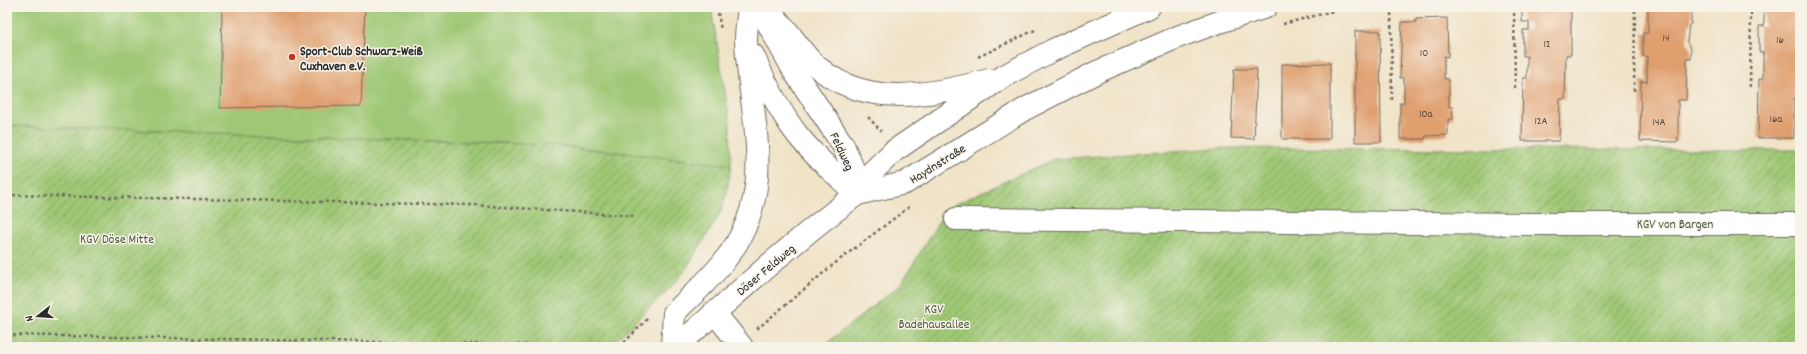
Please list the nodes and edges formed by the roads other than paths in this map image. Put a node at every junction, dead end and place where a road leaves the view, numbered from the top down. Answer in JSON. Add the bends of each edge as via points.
{"nodes":[{"id":1,"x":749,"y":7,"type":"edge"},
{"id":2,"x":759,"y":7,"type":"edge"},
{"id":3,"x":766,"y":7,"type":"edge"},
{"id":4,"x":1149,"y":7,"type":"edge"},
{"id":5,"x":1266,"y":7,"type":"edge"},
{"id":6,"x":746,"y":39,"type":"junction"},
{"id":7,"x":1004,"y":76,"type":"junction"},
{"id":8,"x":857,"y":194,"type":"junction"},
{"id":9,"x":956,"y":219,"type":"dead end"},
{"id":10,"x":1800,"y":224,"type":"edge"},
{"id":11,"x":714,"y":312,"type":"junction"},
{"id":12,"x":741,"y":346,"type":"edge"},
{"id":13,"x":672,"y":347,"type":"edge"},
{"id":14,"x":676,"y":347,"type":"edge"}],
"edges":[{"from":1,"to":6,"type":"street"},
{"from":2,"to":8,"type":"street","name":"Feldweg","via":[[779,47],[843,145],[853,169]]},
{"from":3,"to":7,"type":"street","via":[[812,62],[841,84],[893,95],[924,94]]},
{"from":4,"to":7,"type":"street","via":[[1053,50]]},
{"from":5,"to":8,"type":"street","name":"Haydnstraße","via":[[1187,34],[1096,72],[1025,109],[904,183]]},
{"from":6,"to":8,"type":"street","name":"Feldweg","via":[[770,93],[796,133],[820,160]]},
{"from":6,"to":13,"type":"street","via":[[757,134],[758,170],[754,200],[741,237],[729,256],[674,313]]},
{"from":7,"to":8,"type":"street","via":[[894,151],[872,172]]},
{"from":8,"to":11,"type":"street","name":"Döser Feldweg"},
{"from":9,"to":10,"type":"street"},
{"from":11,"to":12,"type":"street"},
{"from":11,"to":14,"type":"street","name":"Döser Feldweg"}]}
